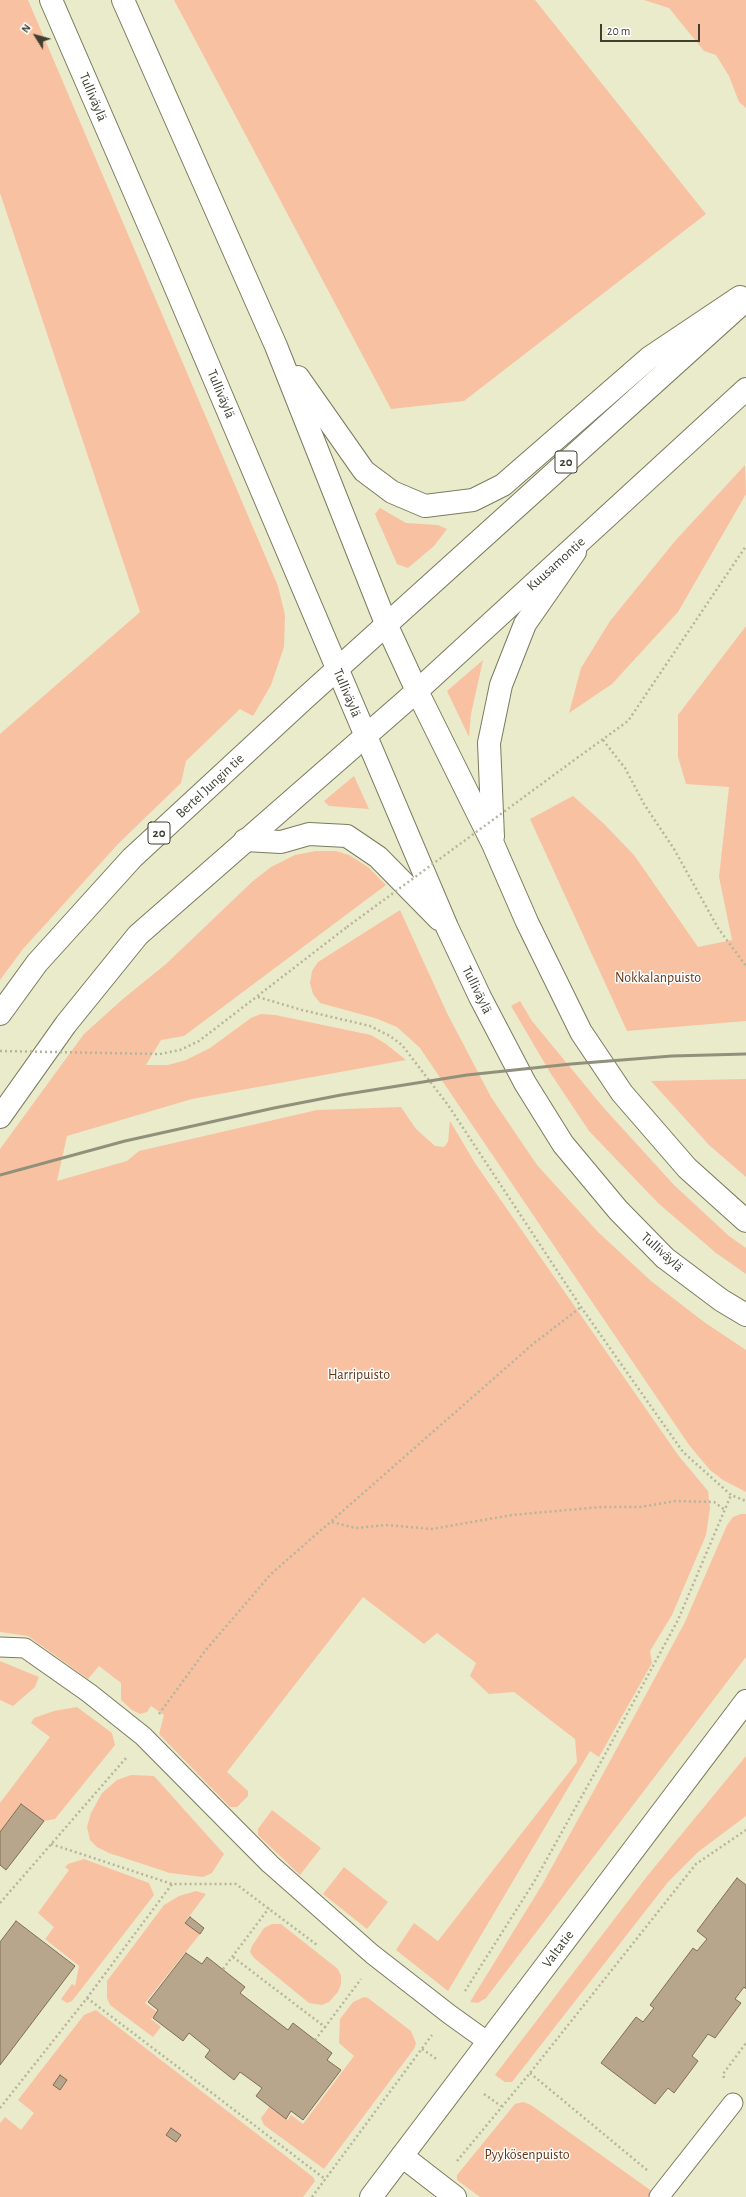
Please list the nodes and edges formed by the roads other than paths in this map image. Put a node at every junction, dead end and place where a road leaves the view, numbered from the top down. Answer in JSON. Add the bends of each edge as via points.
{"nodes":[{"id":1,"x":51,"y":0,"type":"edge"},
{"id":2,"x":123,"y":0,"type":"edge"},
{"id":3,"x":746,"y":292,"type":"edge"},
{"id":4,"x":746,"y":300,"type":"edge"},
{"id":5,"x":276,"y":346,"type":"junction"},
{"id":6,"x":746,"y":389,"type":"edge"},
{"id":7,"x":585,"y":537,"type":"junction"},
{"id":8,"x":387,"y":626,"type":"junction"},
{"id":9,"x":338,"y":670,"type":"junction"},
{"id":10,"x":417,"y":691,"type":"junction"},
{"id":11,"x":365,"y":736,"type":"junction"},
{"id":12,"x":245,"y":840,"type":"junction"},
{"id":13,"x":493,"y":844,"type":"junction"},
{"id":14,"x":447,"y":927,"type":"junction"},
{"id":15,"x":0,"y":1014,"type":"edge"},
{"id":16,"x":0,"y":1117,"type":"edge"},
{"id":17,"x":746,"y":1221,"type":"edge"},
{"id":18,"x":746,"y":1315,"type":"edge"},
{"id":19,"x":0,"y":1647,"type":"edge"},
{"id":20,"x":746,"y":1701,"type":"edge"},
{"id":21,"x":488,"y":2042,"type":"junction"},
{"id":22,"x":733,"y":2103,"type":"road end"},
{"id":23,"x":402,"y":2156,"type":"junction"},
{"id":24,"x":663,"y":2192,"type":"edge"},
{"id":25,"x":371,"y":2197,"type":"edge"},
{"id":26,"x":455,"y":2197,"type":"edge"}],
"edges":[{"from":1,"to":9,"type":"main road","name":"Tulliväylä"},
{"from":2,"to":5,"type":"main road"},
{"from":3,"to":5,"type":"main road","via":[[649,358],[503,485],[473,500],[425,506],[392,492],[364,471]]},
{"from":4,"to":8,"type":"main road","number":"20"},
{"from":5,"to":8,"type":"main road"},
{"from":6,"to":7,"type":"main road","name":"Kuusamontie"},
{"from":7,"to":10,"type":"main road","name":"Kuusamontie"},
{"from":7,"to":13,"type":"main road","via":[[525,624],[501,685],[489,743]]},
{"from":8,"to":9,"type":"main road","name":"Bertel Jungin tie","number":"20"},
{"from":8,"to":10,"type":"main road"},
{"from":9,"to":11,"type":"main road","name":"Tulliväylä"},
{"from":9,"to":15,"type":"main road","name":"Bertel Jungin tie","number":"20","via":[[132,858],[37,963]]},
{"from":10,"to":11,"type":"main road","name":"Kuusamontie"},
{"from":10,"to":13,"type":"main road"},
{"from":11,"to":12,"type":"main road"},
{"from":11,"to":14,"type":"main road","name":"Tulliväylä"},
{"from":12,"to":14,"type":"main road","via":[[281,842],[309,834],[347,836],[378,858]]},
{"from":12,"to":16,"type":"main road","via":[[138,936],[66,1024]]},
{"from":13,"to":17,"type":"main road","via":[[527,922],[581,1032],[622,1092],[687,1168]]},
{"from":14,"to":18,"type":"main road","name":"Tulliväylä","via":[[525,1083],[563,1144],[618,1210],[665,1258],[721,1300]]},
{"from":19,"to":21,"type":"lane","via":[[25,1648],[89,1693],[143,1736],[270,1864],[372,1954]]},
{"from":20,"to":21,"type":"main road","name":"Valtatie"},
{"from":21,"to":23,"type":"main road","name":"Valtatie"},
{"from":22,"to":24,"type":"lane"},
{"from":23,"to":25,"type":"main road","name":"Valtatie"},
{"from":23,"to":26,"type":"main road"}]}
